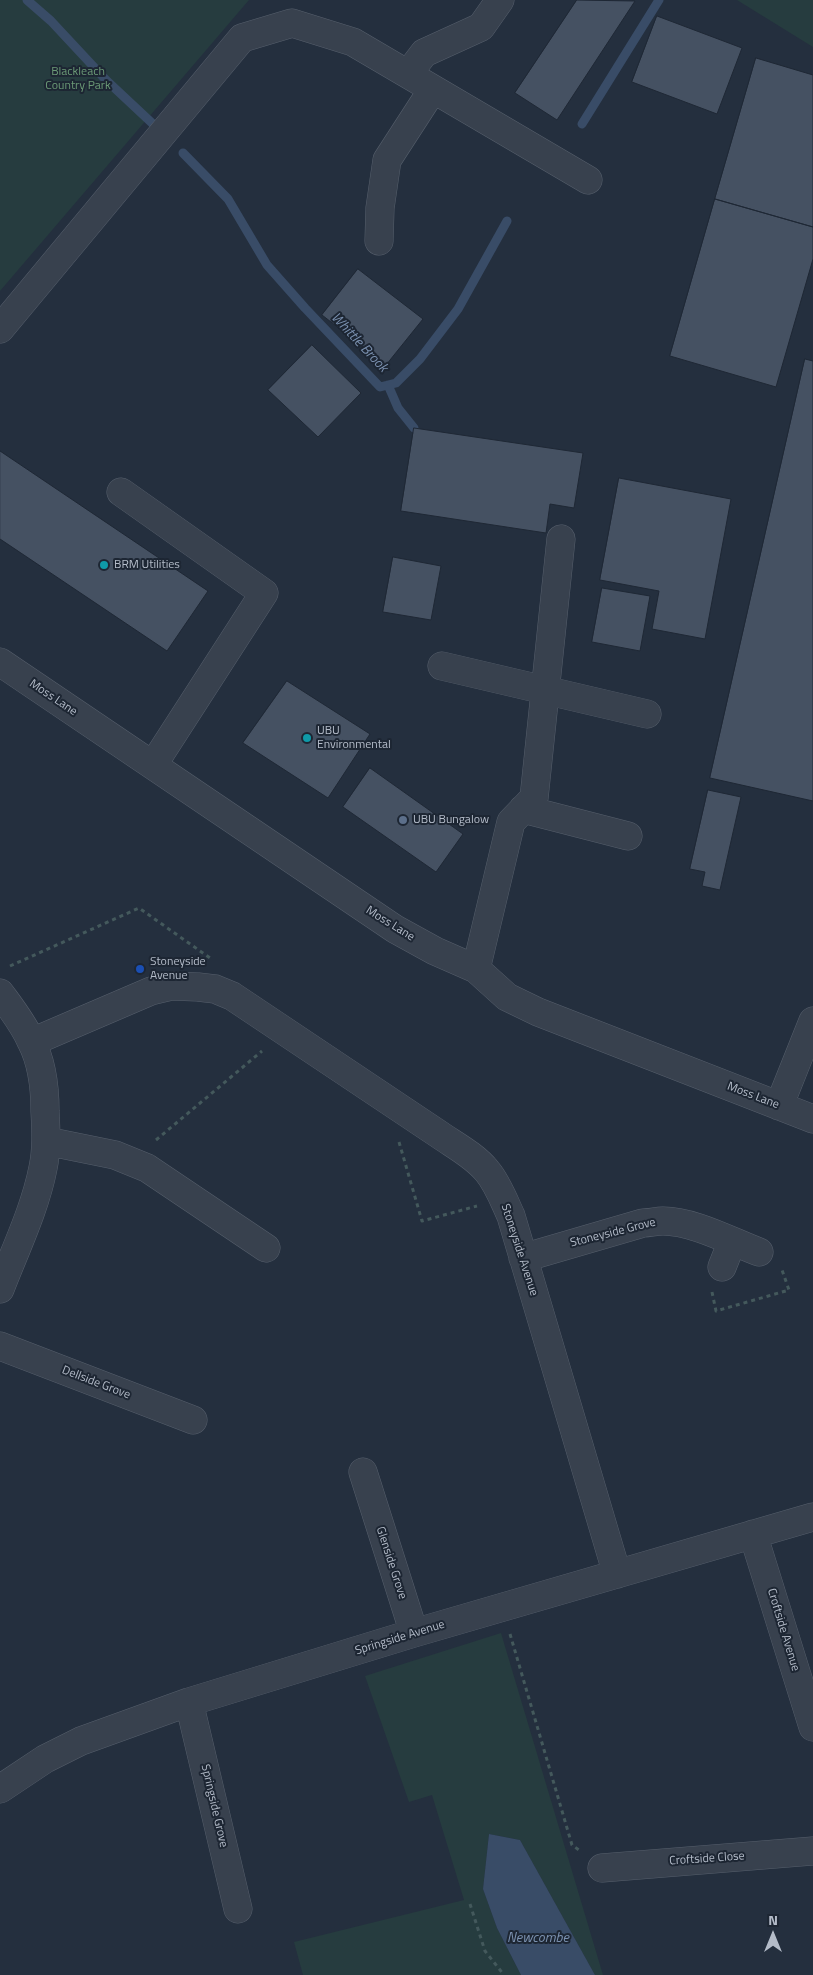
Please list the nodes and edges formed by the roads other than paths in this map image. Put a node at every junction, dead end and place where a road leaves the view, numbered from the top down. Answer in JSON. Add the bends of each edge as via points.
{"nodes":[{"id":1,"x":500,"y":0,"type":"edge"},
{"id":2,"x":408,"y":74,"type":"junction"},
{"id":3,"x":433,"y":89,"type":"junction"},
{"id":4,"x":588,"y":180,"type":"dead end"},
{"id":5,"x":379,"y":241,"type":"dead end"},
{"id":6,"x":0,"y":330,"type":"edge"},
{"id":7,"x":121,"y":492,"type":"dead end"},
{"id":8,"x":562,"y":539,"type":"dead end"},
{"id":9,"x":0,"y":662,"type":"edge"},
{"id":10,"x":442,"y":666,"type":"dead end"},
{"id":11,"x":545,"y":691,"type":"junction"},
{"id":12,"x":647,"y":714,"type":"dead end"},
{"id":13,"x":153,"y":765,"type":"junction"},
{"id":14,"x":523,"y":809,"type":"junction"},
{"id":15,"x":628,"y":836,"type":"dead end"},
{"id":16,"x":476,"y":969,"type":"junction"},
{"id":17,"x":0,"y":993,"type":"edge"},
{"id":18,"x":813,"y":1021,"type":"edge"},
{"id":19,"x":32,"y":1042,"type":"junction"},
{"id":20,"x":779,"y":1106,"type":"junction"},
{"id":21,"x":813,"y":1119,"type":"edge"},
{"id":22,"x":46,"y":1141,"type":"junction"},
{"id":23,"x":732,"y":1242,"type":"junction"},
{"id":24,"x":266,"y":1248,"type":"dead end"},
{"id":25,"x":759,"y":1252,"type":"road end"},
{"id":26,"x":523,"y":1258,"type":"junction"},
{"id":27,"x":722,"y":1267,"type":"road end"},
{"id":28,"x":0,"y":1289,"type":"edge"},
{"id":29,"x":0,"y":1346,"type":"edge"},
{"id":30,"x":193,"y":1420,"type":"dead end"},
{"id":31,"x":359,"y":1488,"type":"dead end"},
{"id":32,"x":813,"y":1517,"type":"edge"},
{"id":33,"x":752,"y":1534,"type":"junction"},
{"id":34,"x":617,"y":1574,"type":"junction"},
{"id":35,"x":414,"y":1633,"type":"junction"},
{"id":36,"x":189,"y":1702,"type":"junction"},
{"id":37,"x":813,"y":1727,"type":"edge"},
{"id":38,"x":0,"y":1789,"type":"edge"},
{"id":39,"x":813,"y":1851,"type":"edge"},
{"id":40,"x":602,"y":1868,"type":"road end"},
{"id":41,"x":238,"y":1909,"type":"dead end"}],
"edges":[{"from":1,"to":2,"type":"street","via":[[481,26],[424,53]]},
{"from":2,"to":3,"type":"street"},
{"from":2,"to":6,"type":"street","via":[[353,42],[292,23],[242,38]]},
{"from":3,"to":4,"type":"street"},
{"from":3,"to":5,"type":"street","via":[[387,160]]},
{"from":7,"to":13,"type":"street","via":[[264,593]]},
{"from":8,"to":11,"type":"street"},
{"from":9,"to":13,"type":"street","name":"Moss Lane"},
{"from":10,"to":11,"type":"street"},
{"from":11,"to":12,"type":"street"},
{"from":11,"to":14,"type":"street","via":[[534,798]]},
{"from":13,"to":16,"type":"street","name":"Moss Lane","via":[[395,929]]},
{"from":14,"to":15,"type":"street"},
{"from":14,"to":16,"type":"street","via":[[511,822]]},
{"from":16,"to":20,"type":"street","name":"Moss Lane","via":[[507,997],[538,1012]]},
{"from":17,"to":19,"type":"street","via":[[20,1019]]},
{"from":18,"to":20,"type":"street"},
{"from":19,"to":22,"type":"street","via":[[41,1068]]},
{"from":19,"to":26,"type":"street","name":"Stoneyside Avenue","via":[[151,991],[172,986],[215,989],[232,996],[468,1154],[487,1171],[511,1216]]},
{"from":20,"to":21,"type":"street","name":"Moss Lane"},
{"from":22,"to":24,"type":"street","via":[[115,1155],[147,1168]]},
{"from":22,"to":28,"type":"street","via":[[38,1188]]},
{"from":23,"to":25,"type":"street","name":"Stoneyside Grove"},
{"from":23,"to":26,"type":"street","name":"Stoneyside Grove","via":[[689,1225],[662,1221],[643,1223]]},
{"from":23,"to":27,"type":"street"},
{"from":26,"to":34,"type":"street","name":"Stoneyside Avenue"},
{"from":29,"to":30,"type":"street","name":"Dellside Grove"},
{"from":31,"to":35,"type":"street","name":"Glenside Grove"},
{"from":32,"to":33,"type":"street","name":"Springside Avenue"},
{"from":33,"to":34,"type":"street","name":"Springside Avenue"},
{"from":33,"to":37,"type":"street","name":"Croftside Avenue"},
{"from":34,"to":35,"type":"street","name":"Springside Avenue"},
{"from":35,"to":36,"type":"street","name":"Springside Avenue"},
{"from":36,"to":38,"type":"street","name":"Springside Avenue","via":[[81,1741],[45,1759]]},
{"from":36,"to":41,"type":"street","name":"Springside Grove"},
{"from":39,"to":40,"type":"street","name":"Croftside Close"}]}
